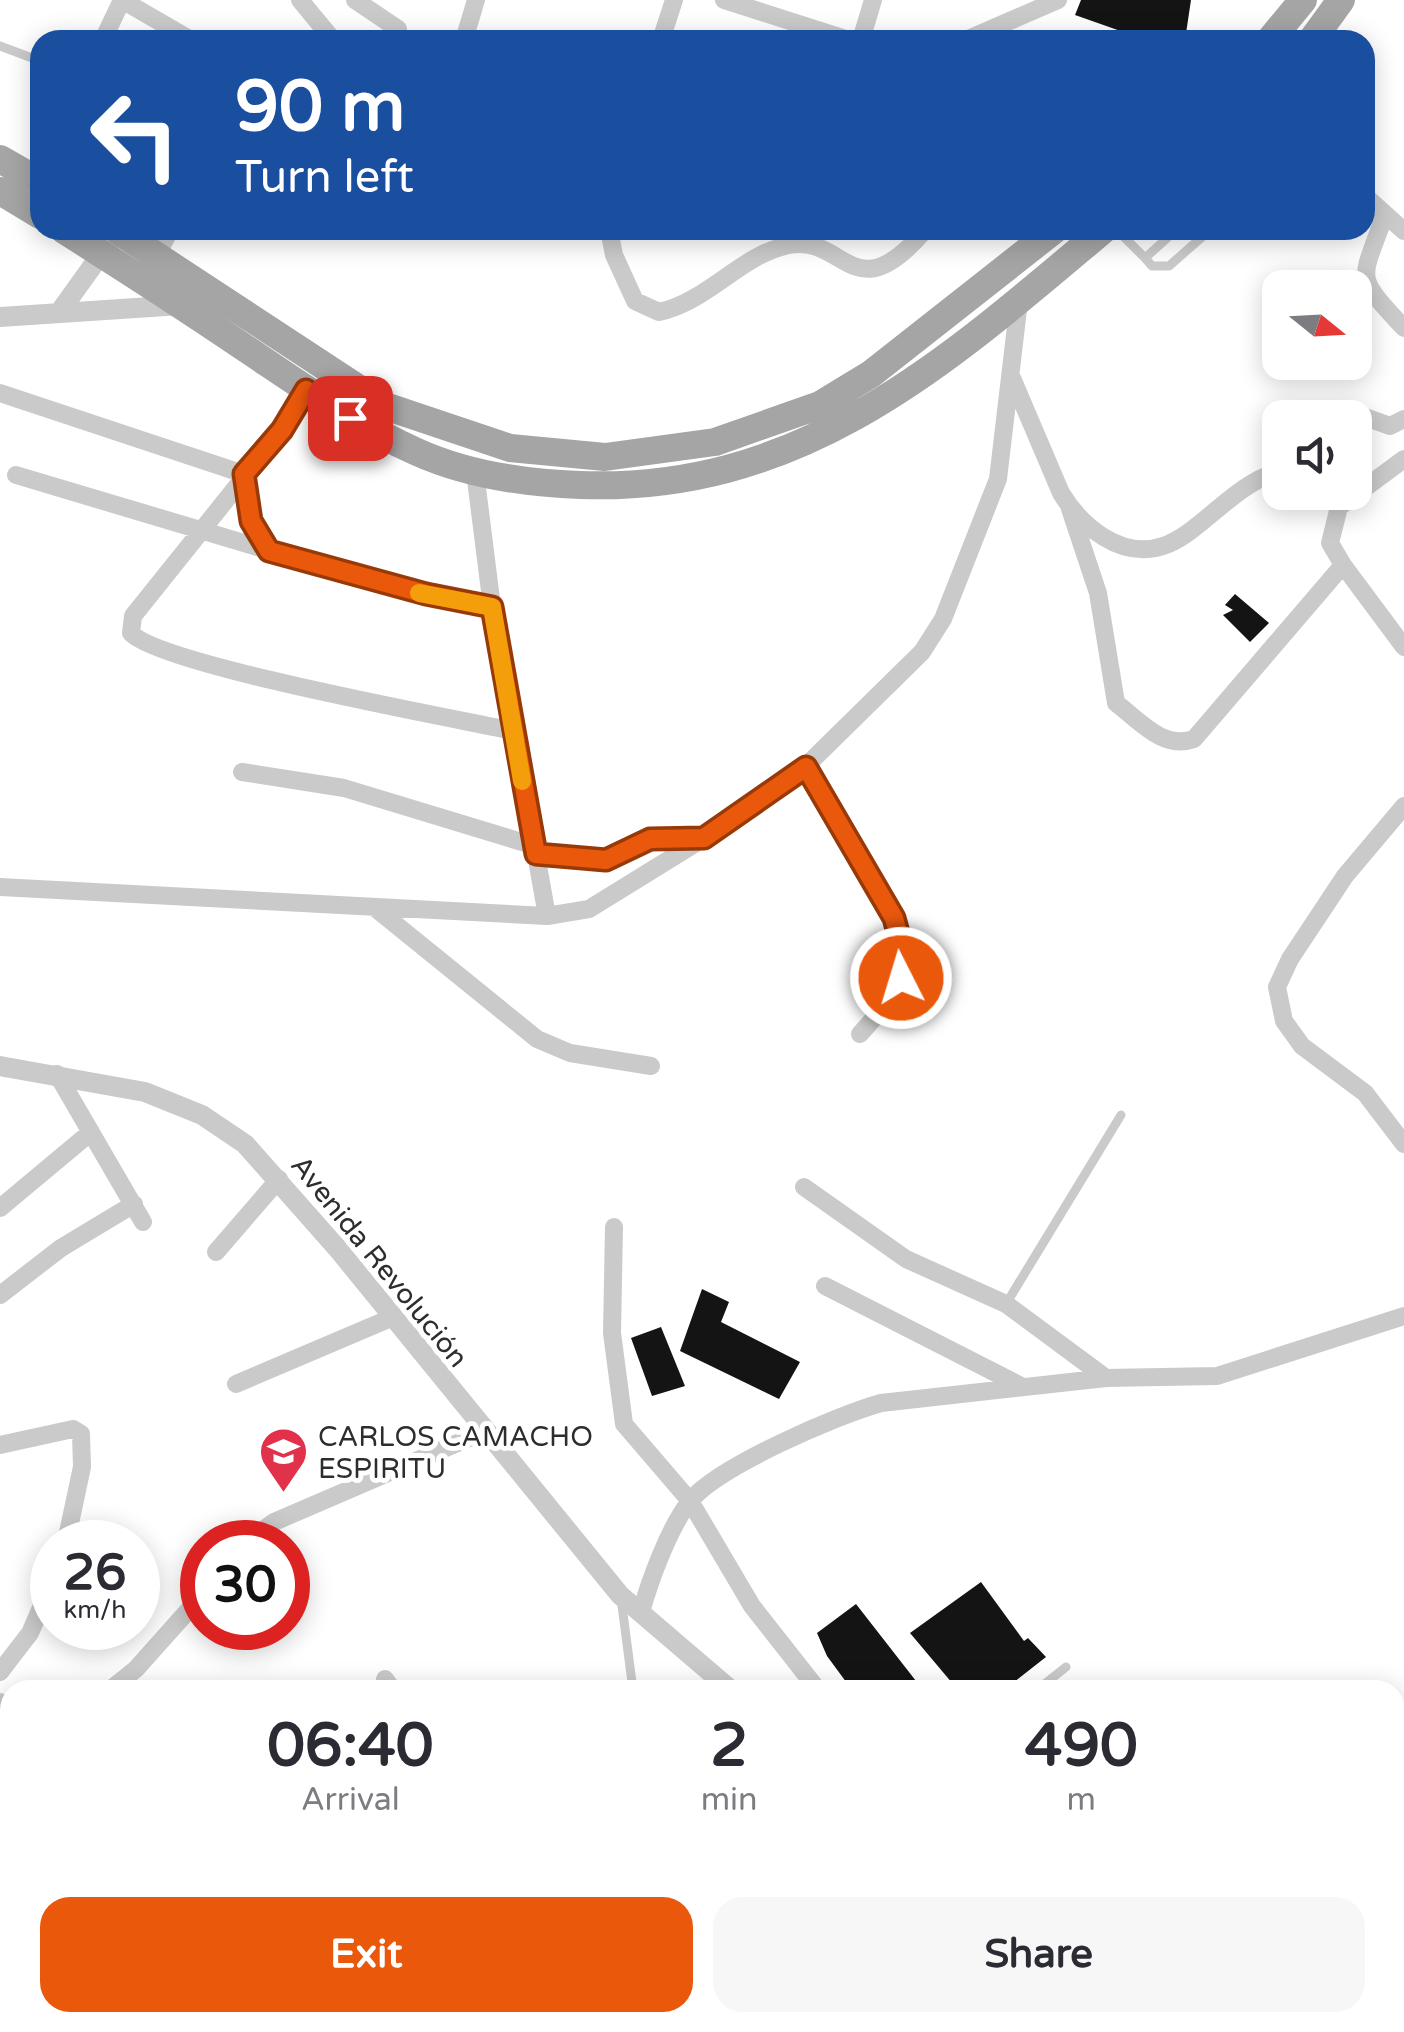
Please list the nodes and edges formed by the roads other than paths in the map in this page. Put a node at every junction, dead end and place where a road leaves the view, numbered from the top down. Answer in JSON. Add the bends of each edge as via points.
{"nodes":[{"id":1,"x":122,"y":0,"type":"edge"},
{"id":2,"x":300,"y":0,"type":"edge"},
{"id":3,"x":355,"y":0,"type":"edge"},
{"id":4,"x":476,"y":0,"type":"edge"},
{"id":5,"x":674,"y":0,"type":"edge"},
{"id":6,"x":724,"y":0,"type":"edge"},
{"id":7,"x":873,"y":0,"type":"edge"},
{"id":8,"x":1058,"y":0,"type":"edge"},
{"id":9,"x":1302,"y":0,"type":"edge"},
{"id":10,"x":1340,"y":0,"type":"edge"},
{"id":11,"x":398,"y":29,"type":"dead end"},
{"id":12,"x":108,"y":30,"type":"edge"},
{"id":13,"x":174,"y":30,"type":"edge"},
{"id":14,"x":325,"y":30,"type":"edge"},
{"id":15,"x":467,"y":30,"type":"edge"},
{"id":16,"x":664,"y":30,"type":"edge"},
{"id":17,"x":818,"y":30,"type":"edge"},
{"id":18,"x":864,"y":30,"type":"edge"},
{"id":19,"x":989,"y":30,"type":"edge"},
{"id":20,"x":1278,"y":30,"type":"edge"},
{"id":21,"x":1319,"y":30,"type":"edge"},
{"id":22,"x":0,"y":46,"type":"edge"},
{"id":23,"x":30,"y":57,"type":"edge"},
{"id":24,"x":0,"y":158,"type":"edge"},
{"id":25,"x":30,"y":173,"type":"edge"},
{"id":26,"x":0,"y":191,"type":"edge"},
{"id":27,"x":1375,"y":205,"type":"edge"},
{"id":28,"x":30,"y":209,"type":"edge"},
{"id":29,"x":1385,"y":214,"type":"junction"},
{"id":30,"x":1404,"y":231,"type":"edge"},
{"id":31,"x":111,"y":240,"type":"edge"},
{"id":32,"x":114,"y":240,"type":"edge"},
{"id":33,"x":117,"y":240,"type":"edge"},
{"id":34,"x":165,"y":240,"type":"edge"},
{"id":35,"x":612,"y":240,"type":"edge"},
{"id":36,"x":915,"y":240,"type":"edge"},
{"id":37,"x":1041,"y":240,"type":"edge"},
{"id":38,"x":1091,"y":240,"type":"edge"},
{"id":39,"x":1127,"y":240,"type":"edge"},
{"id":40,"x":1165,"y":240,"type":"edge"},
{"id":41,"x":1199,"y":240,"type":"edge"},
{"id":42,"x":158,"y":256,"type":"junction"},
{"id":43,"x":1145,"y":258,"type":"junction"},
{"id":44,"x":219,"y":296,"type":"junction"},
{"id":45,"x":1019,"y":301,"type":"junction"},
{"id":46,"x":181,"y":305,"type":"junction"},
{"id":47,"x":60,"y":310,"type":"junction"},
{"id":48,"x":0,"y":317,"type":"edge"},
{"id":49,"x":1404,"y":328,"type":"edge"},
{"id":50,"x":1011,"y":376,"type":"junction"},
{"id":51,"x":306,"y":390,"type":"junction"},
{"id":52,"x":0,"y":393,"type":"edge"},
{"id":53,"x":1404,"y":419,"type":"edge"},
{"id":54,"x":1372,"y":420,"type":"edge"},
{"id":55,"x":1404,"y":458,"type":"edge"},
{"id":56,"x":474,"y":472,"type":"junction"},
{"id":57,"x":244,"y":474,"type":"junction"},
{"id":58,"x":16,"y":476,"type":"dead end"},
{"id":59,"x":1262,"y":476,"type":"edge"},
{"id":60,"x":1070,"y":508,"type":"junction"},
{"id":61,"x":203,"y":531,"type":"junction"},
{"id":62,"x":269,"y":551,"type":"junction"},
{"id":63,"x":1343,"y":565,"type":"junction"},
{"id":64,"x":492,"y":607,"type":"junction"},
{"id":65,"x":1404,"y":648,"type":"edge"},
{"id":66,"x":512,"y":731,"type":"junction"},
{"id":67,"x":806,"y":767,"type":"junction"},
{"id":68,"x":242,"y":772,"type":"dead end"},
{"id":69,"x":1404,"y":806,"type":"edge"},
{"id":70,"x":704,"y":838,"type":"junction"},
{"id":71,"x":535,"y":850,"type":"junction"},
{"id":72,"x":0,"y":887,"type":"edge"},
{"id":73,"x":374,"y":907,"type":"junction"},
{"id":74,"x":547,"y":916,"type":"junction"},
{"id":75,"x":860,"y":1034,"type":"dead end"},
{"id":76,"x":0,"y":1066,"type":"edge"},
{"id":77,"x":650,"y":1066,"type":"dead end"},
{"id":78,"x":57,"y":1074,"type":"junction"},
{"id":79,"x":1121,"y":1115,"type":"dead end"},
{"id":80,"x":91,"y":1132,"type":"junction"},
{"id":81,"x":1400,"y":1136,"type":"edge"},
{"id":82,"x":279,"y":1179,"type":"junction"},
{"id":83,"x":804,"y":1186,"type":"dead end"},
{"id":84,"x":134,"y":1204,"type":"junction"},
{"id":85,"x":0,"y":1208,"type":"edge"},
{"id":86,"x":143,"y":1222,"type":"dead end"},
{"id":87,"x":614,"y":1227,"type":"dead end"},
{"id":88,"x":216,"y":1252,"type":"dead end"},
{"id":89,"x":825,"y":1286,"type":"dead end"},
{"id":90,"x":0,"y":1296,"type":"edge"},
{"id":91,"x":1006,"y":1304,"type":"junction"},
{"id":92,"x":1404,"y":1316,"type":"edge"},
{"id":93,"x":392,"y":1318,"type":"junction"},
{"id":94,"x":1106,"y":1378,"type":"junction"},
{"id":95,"x":236,"y":1384,"type":"dead end"},
{"id":96,"x":1024,"y":1387,"type":"junction"},
{"id":97,"x":483,"y":1432,"type":"junction"},
{"id":98,"x":0,"y":1444,"type":"edge"},
{"id":99,"x":690,"y":1501,"type":"junction"},
{"id":100,"x":71,"y":1520,"type":"edge"},
{"id":101,"x":279,"y":1520,"type":"edge"},
{"id":102,"x":620,"y":1596,"type":"junction"},
{"id":103,"x":640,"y":1612,"type":"junction"},
{"id":104,"x":180,"y":1620,"type":"edge"},
{"id":105,"x":30,"y":1633,"type":"edge"},
{"id":106,"x":1066,"y":1667,"type":"dead end"},
{"id":107,"x":0,"y":1672,"type":"edge"},
{"id":108,"x":122,"y":1680,"type":"edge"},
{"id":109,"x":632,"y":1680,"type":"edge"},
{"id":110,"x":719,"y":1680,"type":"edge"},
{"id":111,"x":810,"y":1680,"type":"edge"},
{"id":112,"x":1050,"y":1680,"type":"edge"}],
"edges":[{"from":1,"to":12,"type":"street"},
{"from":1,"to":13,"type":"street"},
{"from":2,"to":14,"type":"street"},
{"from":3,"to":11,"type":"street"},
{"from":4,"to":15,"type":"street"},
{"from":5,"to":16,"type":"street"},
{"from":6,"to":17,"type":"street"},
{"from":7,"to":18,"type":"street"},
{"from":8,"to":19,"type":"street"},
{"from":9,"to":20,"type":"main road"},
{"from":10,"to":21,"type":"main road"},
{"from":22,"to":23,"type":"lane"},
{"from":24,"to":25,"type":"main road"},
{"from":26,"to":28,"type":"main road"},
{"from":27,"to":29,"type":"street"},
{"from":29,"to":30,"type":"street"},
{"from":29,"to":49,"type":"street","via":[[1364,276],[1366,287]]},
{"from":31,"to":47,"type":"street"},
{"from":32,"to":46,"type":"main road"},
{"from":33,"to":42,"type":"main road"},
{"from":34,"to":42,"type":"street"},
{"from":35,"to":36,"type":"street","via":[[635,301],[659,312],[782,247],[800,244],[872,268],[895,261]]},
{"from":37,"to":44,"type":"main road","via":[[871,374],[820,405],[754,431],[640,455],[510,448],[419,421],[354,388]]},
{"from":38,"to":45,"type":"main road"},
{"from":39,"to":43,"type":"lane"},
{"from":40,"to":43,"type":"lane"},
{"from":41,"to":43,"type":"lane","via":[[1169,266],[1152,266]]},
{"from":42,"to":44,"type":"main road"},
{"from":44,"to":46,"type":"street"},
{"from":45,"to":50,"type":"street"},
{"from":45,"to":56,"type":"main road","via":[[884,403],[768,459],[622,486]]},
{"from":46,"to":47,"type":"street"},
{"from":46,"to":51,"type":"main road"},
{"from":47,"to":48,"type":"street"},
{"from":50,"to":60,"type":"street"},
{"from":50,"to":67,"type":"street","via":[[998,480],[943,619],[922,652]]},
{"from":51,"to":56,"type":"main road","via":[[388,438]]},
{"from":51,"to":57,"type":"street"},
{"from":52,"to":57,"type":"street"},
{"from":53,"to":54,"type":"street","via":[[1390,426]]},
{"from":55,"to":63,"type":"street","via":[[1339,507],[1330,543]]},
{"from":56,"to":64,"type":"street"},
{"from":57,"to":61,"type":"street"},
{"from":57,"to":62,"type":"street","via":[[251,521]]},
{"from":58,"to":61,"type":"street"},
{"from":59,"to":60,"type":"street","via":[[1164,546],[1109,542]]},
{"from":60,"to":63,"type":"street","via":[[1098,593],[1116,703],[1170,744],[1194,739]]},
{"from":61,"to":62,"type":"street"},
{"from":61,"to":66,"type":"street","via":[[133,616],[137,639],[237,670]]},
{"from":62,"to":64,"type":"street"},
{"from":63,"to":65,"type":"street"},
{"from":64,"to":66,"type":"street"},
{"from":66,"to":71,"type":"street"},
{"from":67,"to":70,"type":"street"},
{"from":67,"to":75,"type":"street","via":[[894,918],[900,940],[894,997]]},
{"from":68,"to":71,"type":"street","via":[[344,788]]},
{"from":69,"to":81,"type":"street","via":[[1345,876],[1277,987],[1284,1021],[1302,1046],[1365,1092]]},
{"from":70,"to":71,"type":"street","via":[[650,839],[606,860]]},
{"from":70,"to":74,"type":"street","via":[[589,909]]},
{"from":71,"to":74,"type":"street"},
{"from":72,"to":73,"type":"street"},
{"from":73,"to":74,"type":"street"},
{"from":73,"to":77,"type":"street","via":[[537,1039],[570,1053]]},
{"from":76,"to":78,"type":"street","name":"Avenida Revolución"},
{"from":78,"to":80,"type":"street"},
{"from":78,"to":82,"type":"street","name":"Avenida Revolución","via":[[178,1104],[245,1144]]},
{"from":79,"to":91,"type":"lane"},
{"from":80,"to":84,"type":"street"},
{"from":80,"to":85,"type":"street"},
{"from":82,"to":88,"type":"street"},
{"from":82,"to":93,"type":"street","name":"Avenida Revolución"},
{"from":83,"to":91,"type":"street","via":[[906,1259]]},
{"from":84,"to":86,"type":"street"},
{"from":84,"to":90,"type":"street","via":[[60,1248]]},
{"from":87,"to":99,"type":"street","via":[[619,1408],[624,1424]]},
{"from":89,"to":96,"type":"street"},
{"from":91,"to":94,"type":"street"},
{"from":92,"to":94,"type":"street","via":[[1217,1376]]},
{"from":93,"to":95,"type":"street"},
{"from":93,"to":97,"type":"street","name":"Avenida Revolución"},
{"from":94,"to":96,"type":"street"},
{"from":96,"to":99,"type":"street","via":[[850,1412],[727,1474]]},
{"from":97,"to":101,"type":"street"},
{"from":97,"to":102,"type":"street","name":"Avenida Revolución"},
{"from":98,"to":100,"type":"street","via":[[73,1429],[81,1434]]},
{"from":99,"to":103,"type":"street"},
{"from":99,"to":111,"type":"street","via":[[752,1606]]},
{"from":102,"to":103,"type":"street","name":"Avenida Revolución"},
{"from":102,"to":109,"type":"lane"},
{"from":103,"to":110,"type":"street","name":"Avenida Revolución"},
{"from":104,"to":108,"type":"street"},
{"from":105,"to":107,"type":"street"},
{"from":106,"to":112,"type":"lane"}]}
